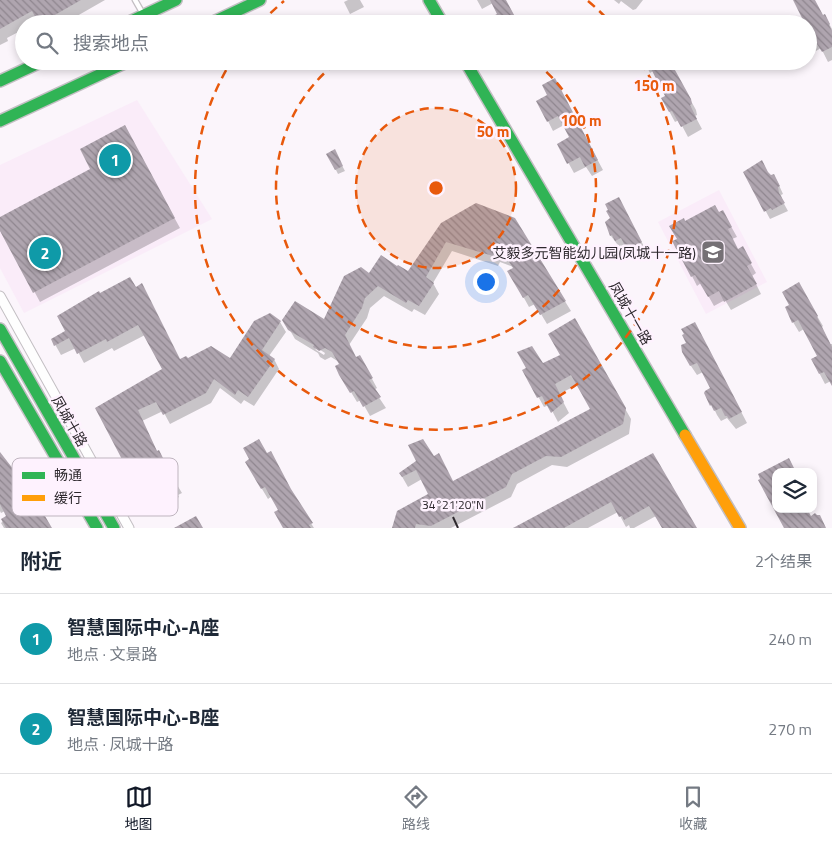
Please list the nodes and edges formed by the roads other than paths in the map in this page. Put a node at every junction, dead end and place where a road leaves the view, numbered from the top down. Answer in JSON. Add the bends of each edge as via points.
{"nodes":[{"id":1,"x":135,"y":0,"type":"edge"},
{"id":2,"x":176,"y":0,"type":"edge"},
{"id":3,"x":260,"y":0,"type":"edge"},
{"id":4,"x":429,"y":0,"type":"edge"},
{"id":5,"x":143,"y":15,"type":"joint"},
{"id":6,"x":228,"y":15,"type":"edge"},
{"id":7,"x":438,"y":15,"type":"edge"},
{"id":8,"x":24,"y":70,"type":"edge"},
{"id":9,"x":110,"y":70,"type":"edge"},
{"id":10,"x":471,"y":70,"type":"edge"},
{"id":11,"x":0,"y":81,"type":"edge"},
{"id":12,"x":0,"y":121,"type":"edge"},
{"id":13,"x":0,"y":296,"type":"edge"},
{"id":14,"x":0,"y":329,"type":"edge"},
{"id":15,"x":0,"y":361,"type":"edge"},
{"id":16,"x":57,"y":458,"type":"edge"},
{"id":17,"x":74,"y":458,"type":"edge"},
{"id":18,"x":90,"y":458,"type":"edge"},
{"id":19,"x":91,"y":516,"type":"edge"},
{"id":20,"x":107,"y":516,"type":"edge"},
{"id":21,"x":122,"y":516,"type":"edge"},
{"id":22,"x":98,"y":528,"type":"edge"},
{"id":23,"x":114,"y":528,"type":"edge"},
{"id":24,"x":129,"y":528,"type":"edge"},
{"id":25,"x":740,"y":528,"type":"edge"}],
"edges":[{"from":1,"to":5,"type":"lane"},
{"from":2,"to":5,"type":"main road"},
{"from":3,"to":6,"type":"main road"},
{"from":4,"to":7,"type":"main road"},
{"from":8,"to":11,"type":"main road"},
{"from":9,"to":12,"type":"main road"},
{"from":10,"to":25,"type":"main road","name":"凤城十一路"},
{"from":13,"to":18,"type":"street"},
{"from":14,"to":17,"type":"main road","name":"凤城十路"},
{"from":15,"to":16,"type":"main road"},
{"from":19,"to":22,"type":"main road"},
{"from":20,"to":23,"type":"main road","name":"凤城十路"},
{"from":21,"to":24,"type":"street"}]}
